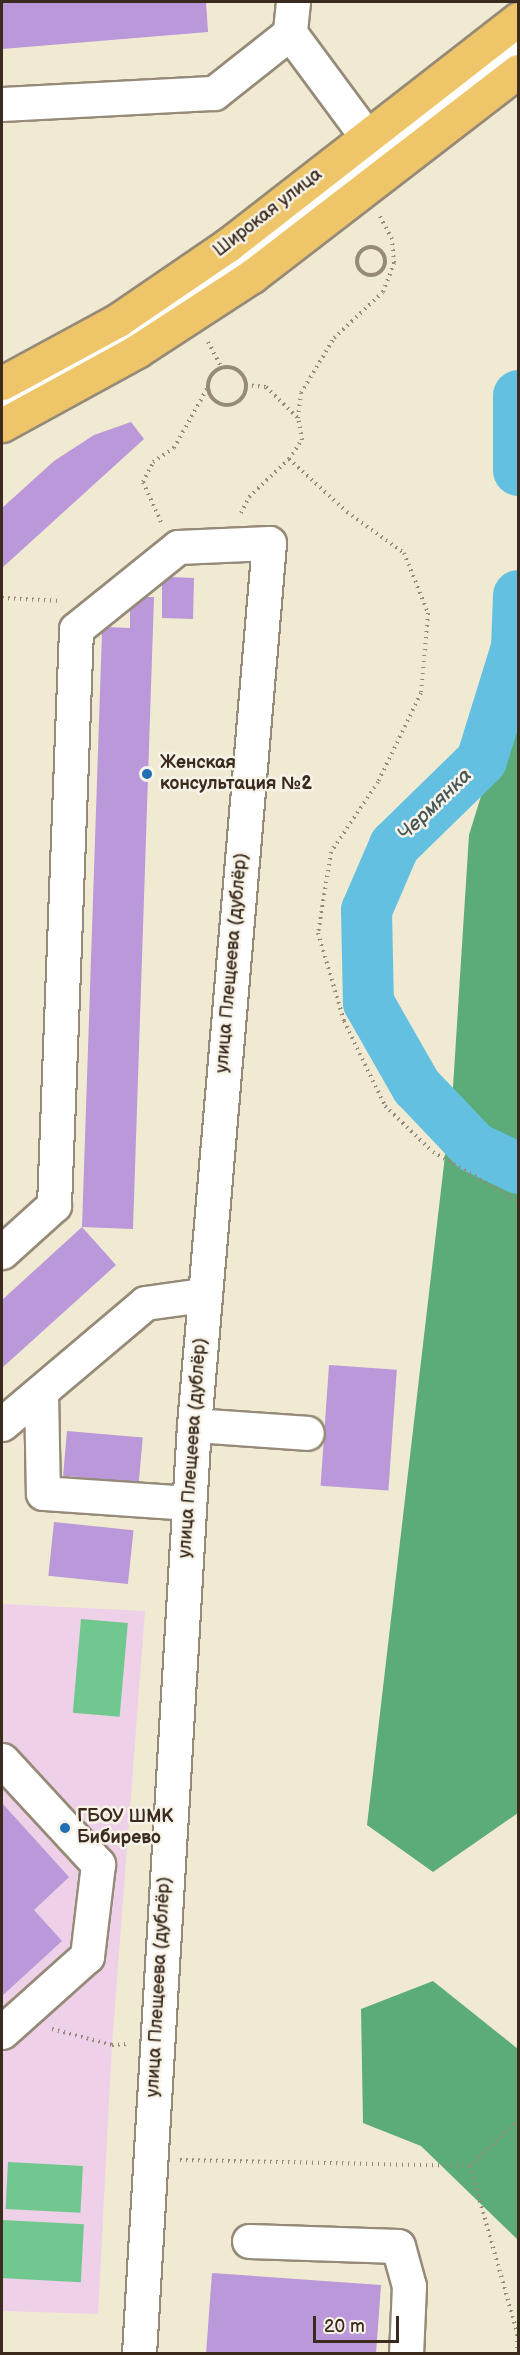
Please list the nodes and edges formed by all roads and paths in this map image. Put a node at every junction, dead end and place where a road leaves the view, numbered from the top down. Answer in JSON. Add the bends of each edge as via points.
{"nodes":[{"id":1,"x":291,"y":17,"type":"edge"},
{"id":2,"x":519,"y":19,"type":"edge"},
{"id":3,"x":519,"y":43,"type":"edge"},
{"id":4,"x":519,"y":71,"type":"edge"},
{"id":5,"x":2,"y":105,"type":"edge"},
{"id":6,"x":367,"y":137,"type":"junction"},
{"id":7,"x":373,"y":207,"type":"dead end"},
{"id":8,"x":394,"y":263,"type":"junction"},
{"id":9,"x":386,"y":264,"type":"junction"},
{"id":10,"x":204,"y":335,"type":"dead end"},
{"id":11,"x":222,"y":368,"type":"junction"},
{"id":12,"x":2,"y":382,"type":"edge"},
{"id":13,"x":246,"y":385,"type":"junction"},
{"id":14,"x":208,"y":387,"type":"junction"},
{"id":15,"x":2,"y":404,"type":"edge"},
{"id":16,"x":298,"y":418,"type":"junction"},
{"id":17,"x":2,"y":425,"type":"edge"},
{"id":18,"x":289,"y":459,"type":"junction"},
{"id":19,"x":225,"y":545,"type":"junction"},
{"id":20,"x":178,"y":547,"type":"junction"},
{"id":21,"x":2,"y":598,"type":"edge"},
{"id":22,"x":76,"y":629,"type":"junction"},
{"id":23,"x":519,"y":1201,"type":"edge"},
{"id":24,"x":2,"y":1252,"type":"edge"},
{"id":25,"x":203,"y":1295,"type":"junction"},
{"id":26,"x":41,"y":1392,"type":"junction"},
{"id":27,"x":2,"y":1425,"type":"edge"},
{"id":28,"x":194,"y":1425,"type":"junction"},
{"id":29,"x":307,"y":1433,"type":"dead end"},
{"id":30,"x":188,"y":1503,"type":"junction"},
{"id":31,"x":2,"y":1760,"type":"edge"},
{"id":32,"x":9,"y":2026,"type":"edge"},
{"id":33,"x":156,"y":2044,"type":"junction"},
{"id":34,"x":519,"y":2121,"type":"edge"},
{"id":35,"x":149,"y":2159,"type":"junction"},
{"id":36,"x":470,"y":2166,"type":"junction"},
{"id":37,"x":249,"y":2241,"type":"dead end"},
{"id":38,"x":518,"y":2334,"type":"edge"},
{"id":39,"x":139,"y":2354,"type":"edge"},
{"id":40,"x":406,"y":2354,"type":"edge"},
{"id":41,"x":517,"y":2354,"type":"edge"}],
"edges":[{"from":1,"to":5,"type":"street","via":[[214,93]]},
{"from":1,"to":6,"type":"street"},
{"from":2,"to":6,"type":"main road","name":"Широкая улица"},
{"from":3,"to":15,"type":"street","name":"Широкая улица","via":[[239,258],[126,336]]},
{"from":4,"to":17,"type":"main road","via":[[252,276],[137,351]]},
{"from":6,"to":12,"type":"main road","name":"Широкая улица","via":[[228,245],[128,314]]},
{"from":7,"to":8,"type":"path","via":[[392,239]]},
{"from":8,"to":9,"type":"path"},
{"from":8,"to":16,"type":"path","via":[[383,292],[334,338],[312,372],[301,393]]},
{"from":9,"to":9,"type":"path","via":[[378,248],[369,247],[357,259],[358,268],[373,276]]},
{"from":10,"to":11,"type":"path"},
{"from":11,"to":13,"type":"path","via":[[238,370]]},
{"from":11,"to":14,"type":"path","via":[[209,379]]},
{"from":13,"to":14,"type":"path","via":[[240,401],[224,405],[210,396]]},
{"from":13,"to":16,"type":"path","via":[[266,387]]},
{"from":14,"to":20,"type":"path","via":[[174,448],[153,462],[143,482],[158,517]]},
{"from":16,"to":18,"type":"path","via":[[303,440]]},
{"from":18,"to":19,"type":"path","via":[[249,497]]},
{"from":18,"to":23,"type":"path","via":[[347,512],[404,553],[428,613],[421,693],[378,782],[331,852],[318,933],[341,1010],[385,1106],[433,1152]]},
{"from":19,"to":20,"type":"street"},
{"from":19,"to":25,"type":"street","name":"улица Плещеева (дублёр)","via":[[269,543]]},
{"from":20,"to":22,"type":"street"},
{"from":21,"to":22,"type":"path","via":[[62,602]]},
{"from":22,"to":24,"type":"street","via":[[54,1205]]},
{"from":25,"to":26,"type":"street","via":[[145,1303]]},
{"from":25,"to":28,"type":"street","name":"улица Плещеева (дублёр)"},
{"from":26,"to":27,"type":"street"},
{"from":26,"to":30,"type":"street","via":[[42,1493]]},
{"from":28,"to":29,"type":"street"},
{"from":28,"to":30,"type":"street","name":"улица Плещеева (дублёр)"},
{"from":30,"to":33,"type":"street","name":"улица Плещеева (дублёр)"},
{"from":31,"to":32,"type":"street","via":[[98,1864],[87,1956]]},
{"from":32,"to":33,"type":"path","via":[[112,2045]]},
{"from":33,"to":35,"type":"street","name":"улица Плещеева (дублёр)"},
{"from":34,"to":36,"type":"path"},
{"from":35,"to":36,"type":"path"},
{"from":35,"to":39,"type":"street","name":"улица Плещеева (дублёр)"},
{"from":36,"to":38,"type":"path"},
{"from":37,"to":40,"type":"street","via":[[398,2246],[409,2286]]},
{"from":38,"to":41,"type":"path"}]}
